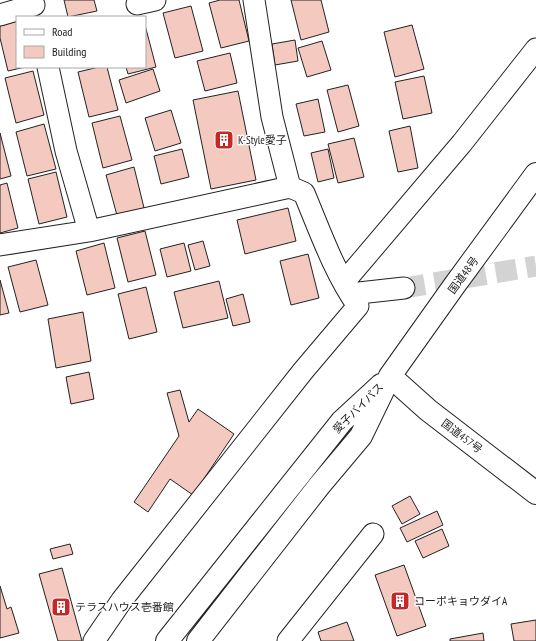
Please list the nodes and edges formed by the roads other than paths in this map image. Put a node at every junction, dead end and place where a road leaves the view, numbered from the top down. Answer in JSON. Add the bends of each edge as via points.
{"nodes":[{"id":1,"x":254,"y":0,"type":"edge"},
{"id":2,"x":34,"y":7,"type":"edge"},
{"id":3,"x":0,"y":15,"type":"edge"},
{"id":4,"x":536,"y":49,"type":"edge"},
{"id":5,"x":48,"y":68,"type":"edge"},
{"id":6,"x":536,"y":174,"type":"edge"},
{"id":7,"x":290,"y":187,"type":"junction"},
{"id":8,"x":89,"y":231,"type":"junction"},
{"id":9,"x":0,"y":245,"type":"edge"},
{"id":10,"x":347,"y":288,"type":"junction"},
{"id":11,"x":404,"y":288,"type":"tunnel mouth"},
{"id":12,"x":390,"y":376,"type":"junction"},
{"id":13,"x":536,"y":493,"type":"edge"},
{"id":14,"x":373,"y":534,"type":"dead end"},
{"id":15,"x":94,"y":641,"type":"edge"},
{"id":16,"x":167,"y":641,"type":"edge"},
{"id":17,"x":198,"y":641,"type":"edge"},
{"id":18,"x":288,"y":641,"type":"edge"}],
"edges":[{"from":1,"to":7,"type":"street","via":[[272,117]]},
{"from":2,"to":3,"type":"street"},
{"from":4,"to":10,"type":"street"},
{"from":5,"to":8,"type":"street","via":[[66,151]]},
{"from":6,"to":12,"type":"highway","name":"国道48号"},
{"from":7,"to":8,"type":"street"},
{"from":7,"to":10,"type":"street","via":[[304,193],[330,258]]},
{"from":8,"to":9,"type":"street"},
{"from":10,"to":11,"type":"street"},
{"from":10,"to":15,"type":"street","via":[[358,306],[303,371],[122,600]]},
{"from":12,"to":13,"type":"highway","name":"国道457号","via":[[428,410]]},
{"from":12,"to":16,"type":"highway","name":"愛子バイパス","via":[[342,421]]},
{"from":12,"to":17,"type":"highway","name":"愛子バイパス","via":[[361,436]]},
{"from":14,"to":18,"type":"street"}]}
